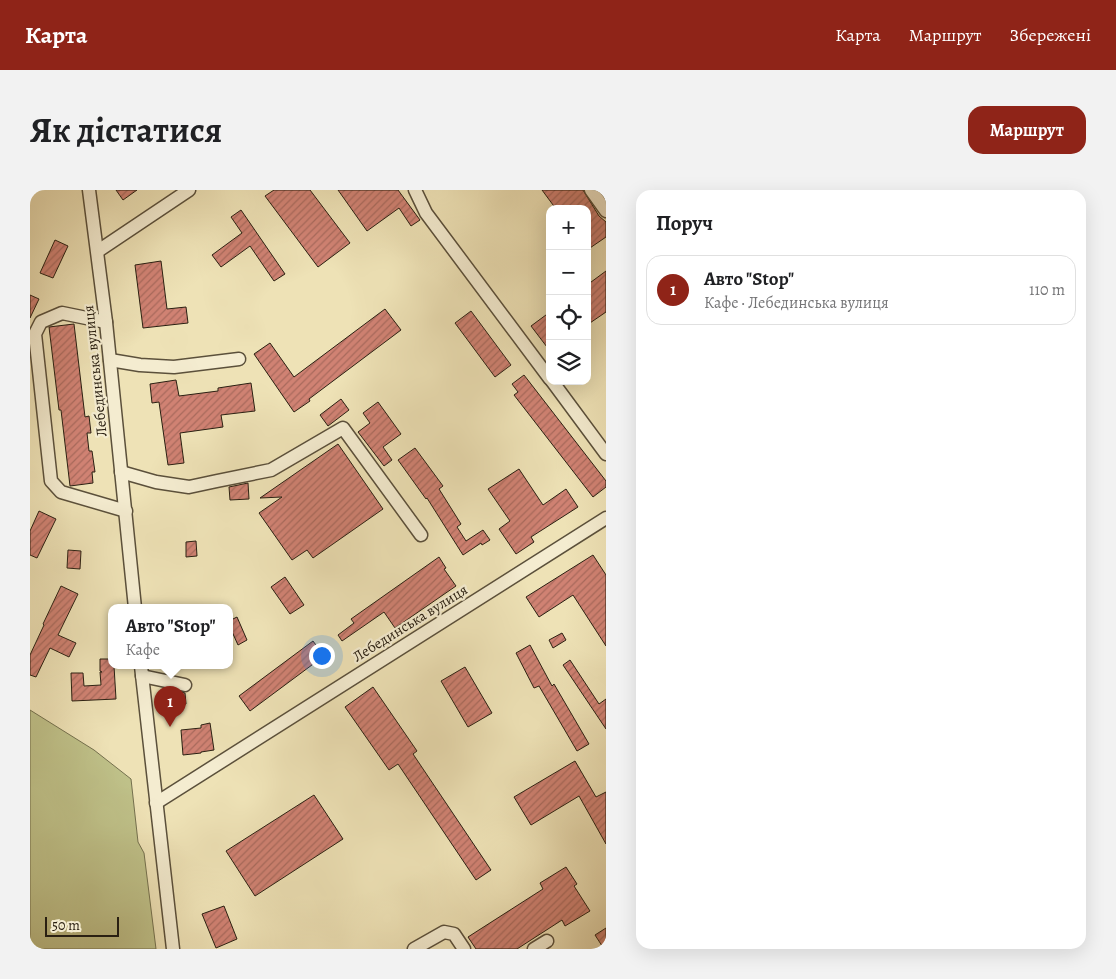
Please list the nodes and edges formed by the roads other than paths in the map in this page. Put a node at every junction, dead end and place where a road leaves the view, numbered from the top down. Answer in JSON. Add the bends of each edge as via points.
{"nodes":[{"id":1,"x":89,"y":190,"type":"edge"},
{"id":2,"x":416,"y":190,"type":"edge"},
{"id":3,"x":591,"y":190,"type":"edge"},
{"id":4,"x":185,"y":191,"type":"edge"},
{"id":5,"x":606,"y":211,"type":"edge"},
{"id":6,"x":98,"y":251,"type":"junction"},
{"id":7,"x":106,"y":322,"type":"junction"},
{"id":8,"x":32,"y":339,"type":"edge"},
{"id":9,"x":239,"y":359,"type":"dead end"},
{"id":10,"x":110,"y":360,"type":"junction"},
{"id":11,"x":546,"y":373,"type":"edge"},
{"id":12,"x":555,"y":385,"type":"edge"},
{"id":13,"x":606,"y":454,"type":"edge"},
{"id":14,"x":122,"y":472,"type":"junction"},
{"id":15,"x":126,"y":511,"type":"junction"},
{"id":16,"x":606,"y":518,"type":"edge"},
{"id":17,"x":421,"y":535,"type":"dead end"},
{"id":18,"x":136,"y":604,"type":"edge"},
{"id":19,"x":142,"y":671,"type":"edge"},
{"id":20,"x":185,"y":685,"type":"dead end"},
{"id":21,"x":156,"y":803,"type":"junction"},
{"id":22,"x":547,"y":941,"type":"dead end"},
{"id":23,"x":173,"y":949,"type":"edge"},
{"id":24,"x":414,"y":949,"type":"edge"},
{"id":25,"x":464,"y":949,"type":"edge"},
{"id":26,"x":534,"y":949,"type":"edge"}],
"edges":[{"from":1,"to":6,"type":"street","name":"Лебединська вулиця"},
{"from":2,"to":11,"type":"street","via":[[426,213]]},
{"from":3,"to":5,"type":"street"},
{"from":4,"to":6,"type":"street"},
{"from":6,"to":7,"type":"street","name":"Лебединська вулиця"},
{"from":7,"to":8,"type":"street","via":[[62,313],[41,322]]},
{"from":7,"to":10,"type":"street","name":"Лебединська вулиця"},
{"from":8,"to":15,"type":"street","via":[[51,481],[60,492]]},
{"from":9,"to":10,"type":"street","via":[[174,367]]},
{"from":10,"to":14,"type":"street","name":"Лебединська вулиця"},
{"from":12,"to":13,"type":"street"},
{"from":14,"to":15,"type":"street","name":"Лебединська вулиця"},
{"from":14,"to":17,"type":"street","via":[[156,482],[189,486],[226,479],[271,470],[343,428]]},
{"from":15,"to":18,"type":"street","name":"Лебединська вулиця"},
{"from":16,"to":21,"type":"street","name":"Лебединська вулиця"},
{"from":19,"to":20,"type":"street"},
{"from":19,"to":21,"type":"street"},
{"from":21,"to":23,"type":"street"},
{"from":22,"to":26,"type":"street"},
{"from":24,"to":25,"type":"street","via":[[444,932],[454,934]]}]}
